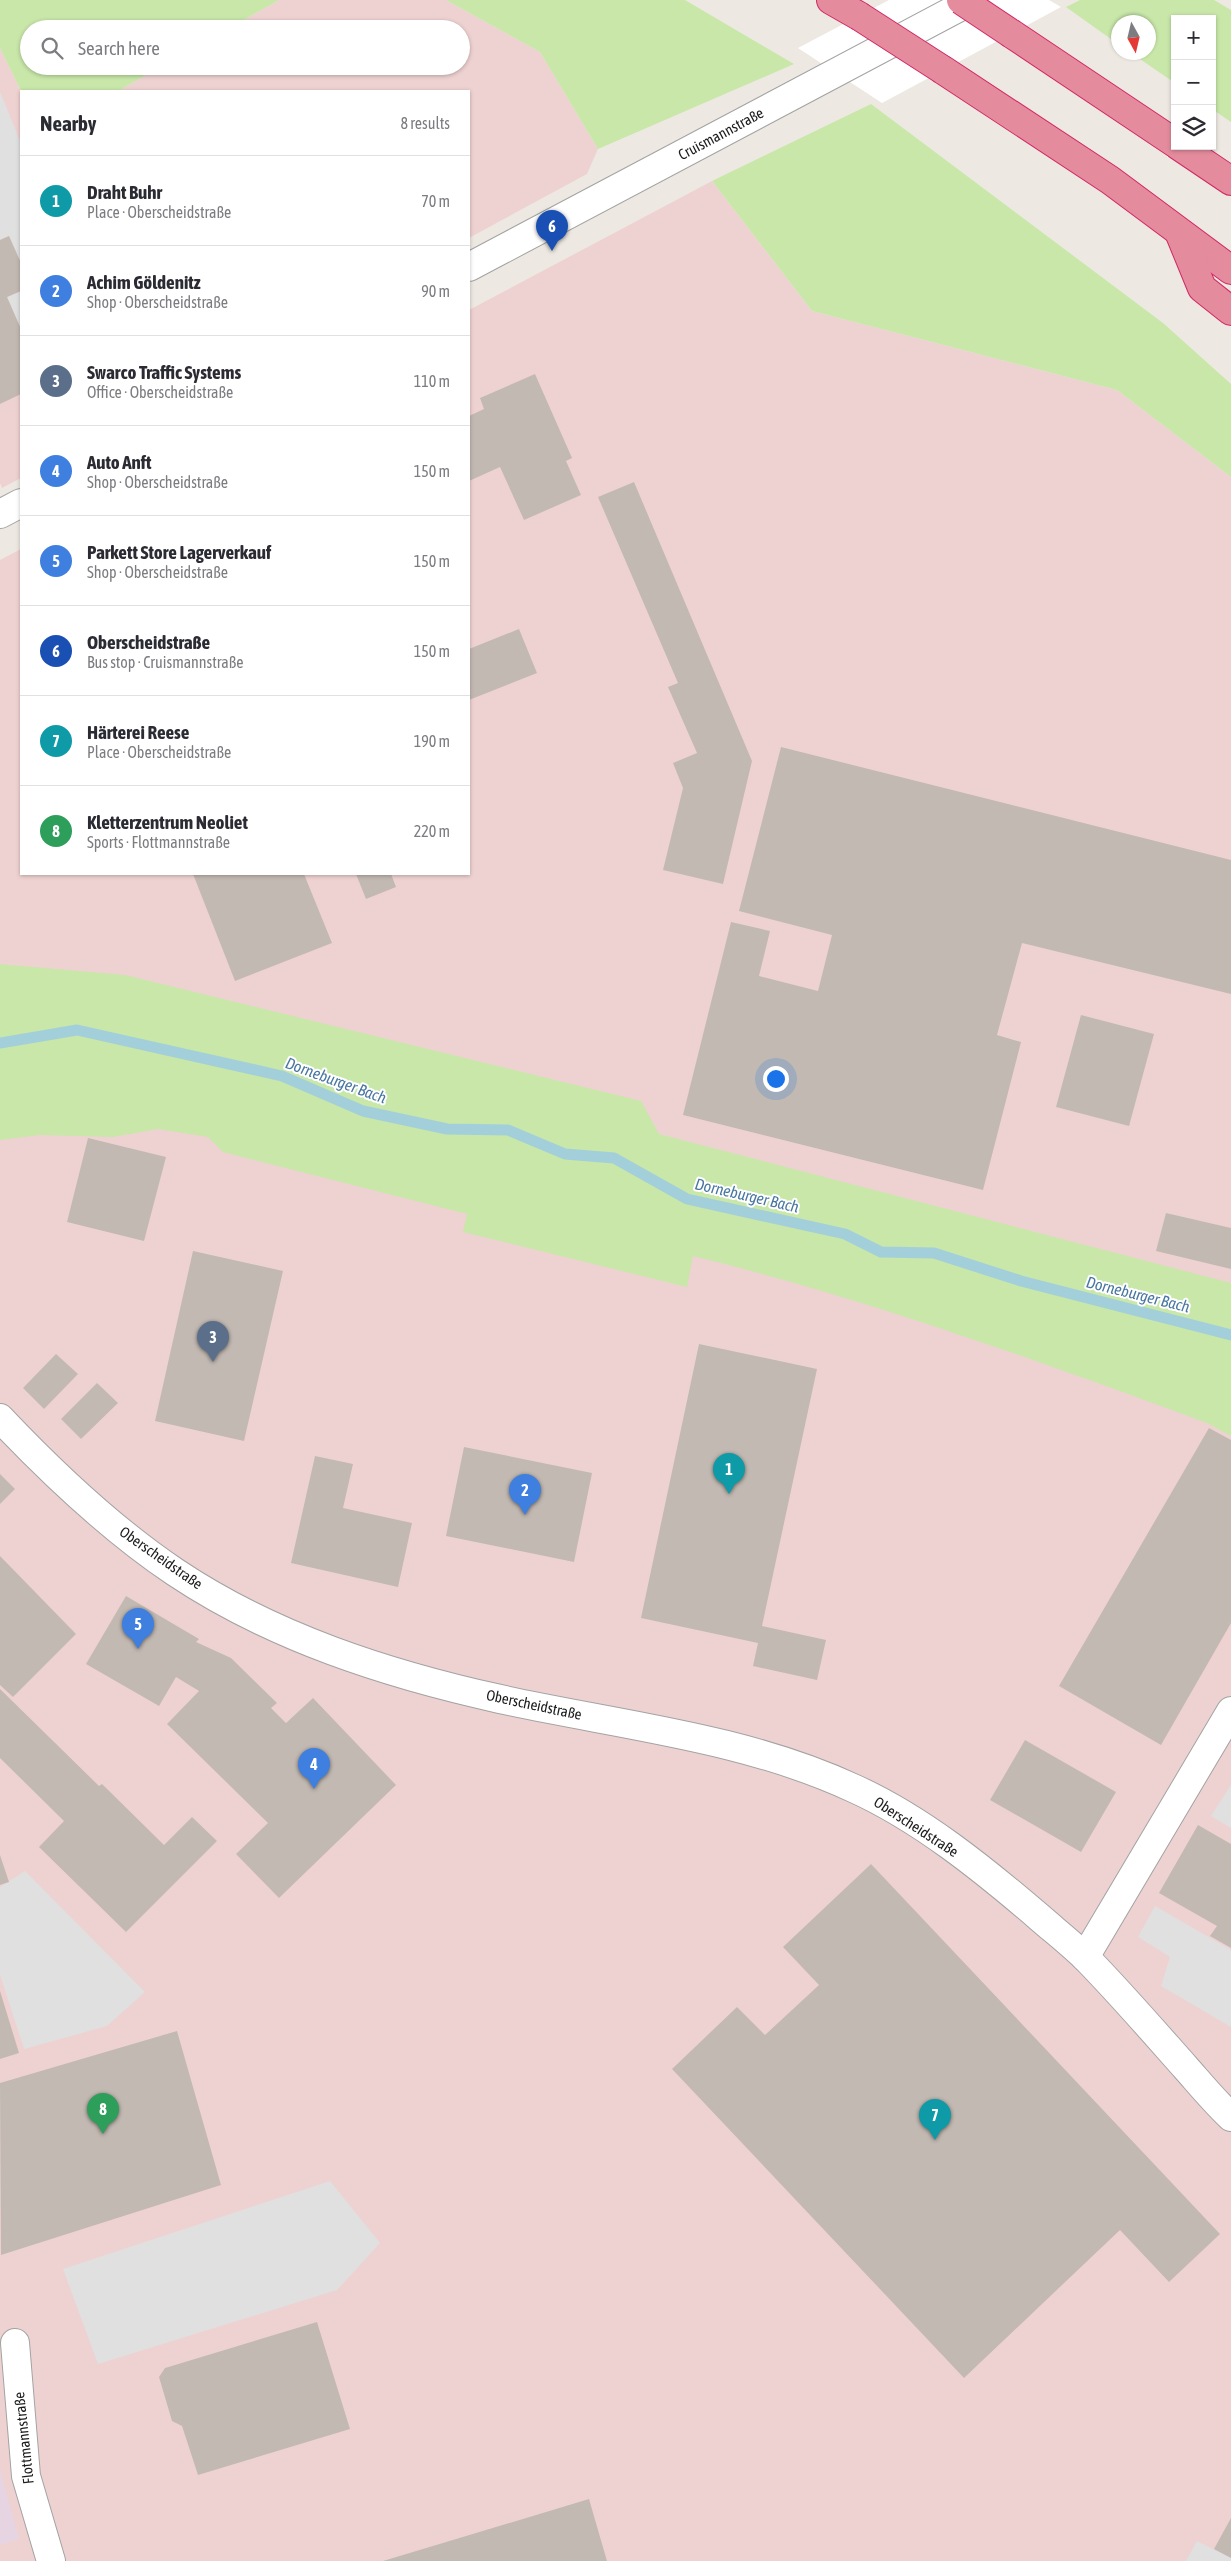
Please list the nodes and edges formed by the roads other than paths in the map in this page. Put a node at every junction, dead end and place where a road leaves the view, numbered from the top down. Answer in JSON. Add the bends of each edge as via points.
{"nodes":[{"id":1,"x":831,"y":0,"type":"edge"},
{"id":2,"x":961,"y":0,"type":"edge"},
{"id":3,"x":974,"y":0,"type":"edge"},
{"id":4,"x":1171,"y":140,"type":"edge"},
{"id":5,"x":1185,"y":150,"type":"edge"},
{"id":6,"x":1231,"y":181,"type":"edge"},
{"id":7,"x":1178,"y":232,"type":"junction"},
{"id":8,"x":470,"y":266,"type":"edge"},
{"id":9,"x":1231,"y":270,"type":"edge"},
{"id":10,"x":1231,"y":311,"type":"edge"},
{"id":11,"x":20,"y":504,"type":"edge"},
{"id":12,"x":0,"y":514,"type":"edge"},
{"id":13,"x":0,"y":1418,"type":"edge"},
{"id":14,"x":1231,"y":1710,"type":"edge"},
{"id":15,"x":1085,"y":1957,"type":"junction"},
{"id":16,"x":1231,"y":2116,"type":"edge"},
{"id":17,"x":15,"y":2343,"type":"dead end"},
{"id":18,"x":50,"y":2561,"type":"edge"}],
"edges":[{"from":1,"to":7,"type":"highway","bridge":true,"via":[[1110,180]]},
{"from":2,"to":4,"type":"highway","bridge":true},
{"from":3,"to":8,"type":"street","name":"Cruismannstraße"},
{"from":5,"to":6,"type":"highway"},
{"from":7,"to":9,"type":"highway"},
{"from":7,"to":10,"type":"highway","via":[[1202,288]]},
{"from":11,"to":12,"type":"street"},
{"from":13,"to":15,"type":"street","name":"Oberscheidstraße","via":[[36,1456],[128,1538],[177,1573],[289,1633],[402,1675],[499,1699],[680,1734],[796,1766],[853,1788],[898,1812],[994,1879]]},
{"from":14,"to":15,"type":"street"},
{"from":15,"to":16,"type":"street","name":"Oberscheidstraße"},
{"from":17,"to":18,"type":"street","name":"Flottmannstraße","via":[[26,2476]]}]}
